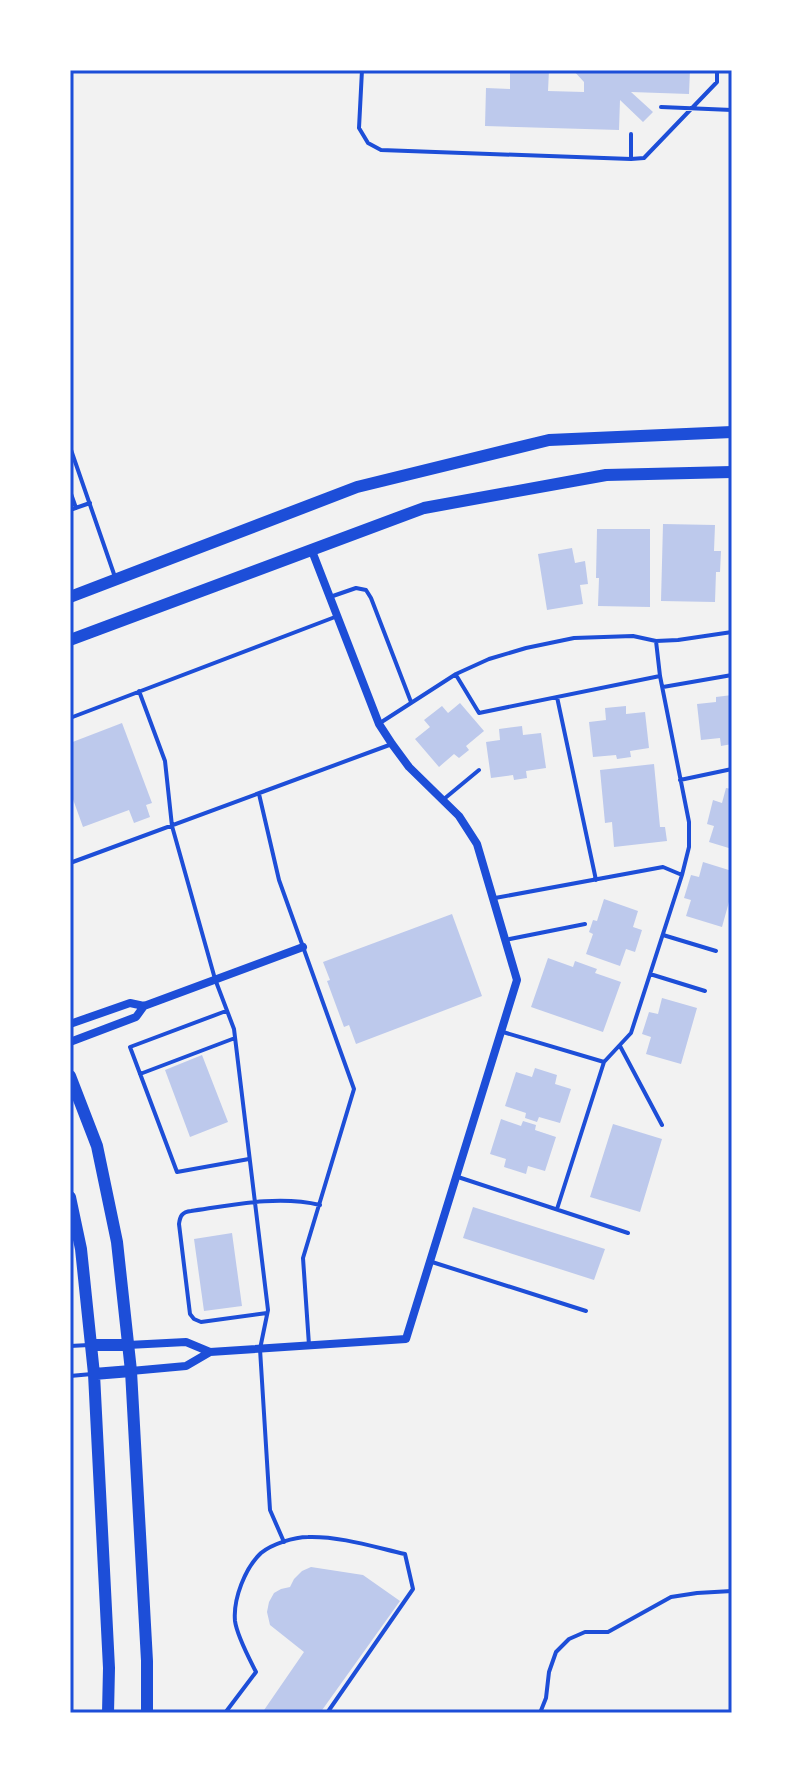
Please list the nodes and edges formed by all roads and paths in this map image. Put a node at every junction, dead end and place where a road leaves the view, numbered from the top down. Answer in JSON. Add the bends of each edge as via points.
{"nodes":[{"id":1,"x":362,"y":70,"type":"edge"},
{"id":2,"x":717,"y":70,"type":"edge"},
{"id":3,"x":661,"y":107,"type":"dead end"},
{"id":4,"x":693,"y":108,"type":"junction"},
{"id":5,"x":732,"y":110,"type":"edge"},
{"id":6,"x":631,"y":134,"type":"dead end"},
{"id":7,"x":631,"y":159,"type":"junction"},
{"id":8,"x":732,"y":432,"type":"edge"},
{"id":9,"x":70,"y":447,"type":"edge"},
{"id":10,"x":732,"y":472,"type":"edge"},
{"id":11,"x":70,"y":491,"type":"edge"},
{"id":12,"x":90,"y":503,"type":"junction"},
{"id":13,"x":73,"y":509,"type":"edge"},
{"id":14,"x":312,"y":551,"type":"junction"},
{"id":15,"x":116,"y":579,"type":"junction"},
{"id":16,"x":70,"y":597,"type":"edge"},
{"id":17,"x":330,"y":597,"type":"junction"},
{"id":18,"x":338,"y":616,"type":"junction"},
{"id":19,"x":732,"y":632,"type":"edge"},
{"id":20,"x":70,"y":640,"type":"edge"},
{"id":21,"x":656,"y":641,"type":"junction"},
{"id":22,"x":456,"y":674,"type":"junction"},
{"id":23,"x":732,"y":675,"type":"edge"},
{"id":24,"x":660,"y":676,"type":"junction"},
{"id":25,"x":662,"y":687,"type":"junction"},
{"id":26,"x":139,"y":691,"type":"junction"},
{"id":27,"x":557,"y":697,"type":"junction"},
{"id":28,"x":411,"y":703,"type":"junction"},
{"id":29,"x":70,"y":718,"type":"edge"},
{"id":30,"x":379,"y":724,"type":"junction"},
{"id":31,"x":392,"y":744,"type":"junction"},
{"id":32,"x":732,"y":769,"type":"edge"},
{"id":33,"x":479,"y":770,"type":"dead end"},
{"id":34,"x":680,"y":780,"type":"junction"},
{"id":35,"x":259,"y":794,"type":"junction"},
{"id":36,"x":442,"y":800,"type":"junction"},
{"id":37,"x":172,"y":826,"type":"junction"},
{"id":38,"x":70,"y":863,"type":"edge"},
{"id":39,"x":682,"y":875,"type":"junction"},
{"id":40,"x":596,"y":880,"type":"junction"},
{"id":41,"x":493,"y":899,"type":"junction"},
{"id":42,"x":585,"y":924,"type":"dead end"},
{"id":43,"x":663,"y":935,"type":"junction"},
{"id":44,"x":505,"y":940,"type":"junction"},
{"id":45,"x":303,"y":947,"type":"junction"},
{"id":46,"x":716,"y":951,"type":"dead end"},
{"id":47,"x":650,"y":974,"type":"junction"},
{"id":48,"x":215,"y":979,"type":"junction"},
{"id":49,"x":705,"y":991,"type":"dead end"},
{"id":50,"x":144,"y":1006,"type":"junction"},
{"id":51,"x":226,"y":1011,"type":"junction"},
{"id":52,"x":70,"y":1024,"type":"edge"},
{"id":53,"x":501,"y":1031,"type":"junction"},
{"id":54,"x":235,"y":1038,"type":"junction"},
{"id":55,"x":70,"y":1042,"type":"edge"},
{"id":56,"x":620,"y":1046,"type":"junction"},
{"id":57,"x":604,"y":1062,"type":"junction"},
{"id":58,"x":140,"y":1074,"type":"junction"},
{"id":59,"x":70,"y":1076,"type":"edge"},
{"id":60,"x":662,"y":1125,"type":"dead end"},
{"id":61,"x":250,"y":1159,"type":"junction"},
{"id":62,"x":456,"y":1176,"type":"junction"},
{"id":63,"x":70,"y":1197,"type":"edge"},
{"id":64,"x":256,"y":1203,"type":"junction"},
{"id":65,"x":320,"y":1205,"type":"junction"},
{"id":66,"x":557,"y":1209,"type":"junction"},
{"id":67,"x":628,"y":1233,"type":"dead end"},
{"id":68,"x":430,"y":1261,"type":"junction"},
{"id":69,"x":586,"y":1311,"type":"dead end"},
{"id":70,"x":268,"y":1312,"type":"junction"},
{"id":71,"x":91,"y":1345,"type":"junction"},
{"id":72,"x":128,"y":1345,"type":"junction"},
{"id":73,"x":309,"y":1345,"type":"junction"},
{"id":74,"x":70,"y":1346,"type":"edge"},
{"id":75,"x":260,"y":1349,"type":"junction"},
{"id":76,"x":210,"y":1352,"type":"junction"},
{"id":77,"x":131,"y":1371,"type":"junction"},
{"id":78,"x":94,"y":1374,"type":"junction"},
{"id":79,"x":70,"y":1376,"type":"edge"},
{"id":80,"x":284,"y":1542,"type":"junction"},
{"id":81,"x":732,"y":1591,"type":"edge"},
{"id":82,"x":108,"y":1713,"type":"edge"},
{"id":83,"x":147,"y":1713,"type":"edge"},
{"id":84,"x":225,"y":1713,"type":"edge"},
{"id":85,"x":327,"y":1713,"type":"edge"},
{"id":86,"x":540,"y":1713,"type":"edge"}],
"edges":[{"from":1,"to":7,"type":"lane","via":[[359,128],[368,143],[381,150]]},
{"from":2,"to":4,"type":"lane","via":[[717,82]]},
{"from":3,"to":4,"type":"lane"},
{"from":4,"to":5,"type":"lane"},
{"from":4,"to":7,"type":"lane","via":[[644,158]]},
{"from":6,"to":7,"type":"lane"},
{"from":8,"to":15,"type":"main road","via":[[549,440],[357,487]]},
{"from":9,"to":12,"type":"lane"},
{"from":10,"to":14,"type":"main road","via":[[606,475],[424,508]]},
{"from":11,"to":13,"type":"lane"},
{"from":12,"to":13,"type":"lane"},
{"from":12,"to":15,"type":"lane"},
{"from":14,"to":17,"type":"street"},
{"from":14,"to":20,"type":"main road"},
{"from":15,"to":16,"type":"main road"},
{"from":17,"to":18,"type":"street"},
{"from":17,"to":28,"type":"lane","via":[[366,590]]},
{"from":18,"to":26,"type":"lane"},
{"from":18,"to":30,"type":"street"},
{"from":19,"to":21,"type":"lane"},
{"from":21,"to":22,"type":"lane","via":[[633,636],[574,638],[501,655]]},
{"from":21,"to":24,"type":"lane"},
{"from":22,"to":27,"type":"lane","via":[[479,713]]},
{"from":22,"to":28,"type":"lane"},
{"from":23,"to":25,"type":"lane"},
{"from":24,"to":25,"type":"lane"},
{"from":24,"to":27,"type":"lane"},
{"from":25,"to":34,"type":"lane"},
{"from":26,"to":29,"type":"lane"},
{"from":26,"to":37,"type":"lane","via":[[165,761]]},
{"from":27,"to":40,"type":"lane"},
{"from":28,"to":30,"type":"lane"},
{"from":30,"to":31,"type":"street"},
{"from":31,"to":35,"type":"lane"},
{"from":31,"to":36,"type":"street"},
{"from":32,"to":34,"type":"lane"},
{"from":33,"to":36,"type":"lane"},
{"from":34,"to":39,"type":"lane","via":[[689,822]]},
{"from":35,"to":37,"type":"lane"},
{"from":35,"to":45,"type":"lane","via":[[279,880]]},
{"from":36,"to":41,"type":"street","via":[[477,844]]},
{"from":37,"to":38,"type":"lane"},
{"from":37,"to":48,"type":"lane"},
{"from":39,"to":40,"type":"lane","via":[[663,867]]},
{"from":39,"to":43,"type":"lane"},
{"from":40,"to":41,"type":"lane"},
{"from":41,"to":44,"type":"street"},
{"from":42,"to":44,"type":"lane"},
{"from":43,"to":46,"type":"lane"},
{"from":43,"to":47,"type":"lane"},
{"from":44,"to":53,"type":"street","via":[[517,980]]},
{"from":45,"to":48,"type":"street"},
{"from":45,"to":65,"type":"lane","via":[[354,1089]]},
{"from":47,"to":49,"type":"lane"},
{"from":47,"to":56,"type":"lane","via":[[631,1033]]},
{"from":48,"to":50,"type":"street"},
{"from":48,"to":51,"type":"lane"},
{"from":50,"to":52,"type":"street","via":[[130,1003]]},
{"from":50,"to":55,"type":"street","via":[[136,1017]]},
{"from":51,"to":54,"type":"lane"},
{"from":51,"to":58,"type":"lane","via":[[130,1047]]},
{"from":53,"to":57,"type":"lane"},
{"from":53,"to":62,"type":"street"},
{"from":54,"to":58,"type":"lane"},
{"from":54,"to":61,"type":"lane"},
{"from":56,"to":57,"type":"lane"},
{"from":56,"to":60,"type":"lane"},
{"from":57,"to":66,"type":"lane"},
{"from":58,"to":61,"type":"lane","via":[[177,1172]]},
{"from":59,"to":72,"type":"main road","via":[[97,1146],[117,1242]]},
{"from":61,"to":64,"type":"lane"},
{"from":62,"to":66,"type":"lane"},
{"from":62,"to":68,"type":"street"},
{"from":63,"to":71,"type":"main road"},
{"from":64,"to":65,"type":"lane"},
{"from":64,"to":70,"type":"lane"},
{"from":64,"to":70,"type":"lane","via":[[184,1212],[179,1224],[194,1319]]},
{"from":65,"to":73,"type":"lane","via":[[303,1258]]},
{"from":66,"to":67,"type":"lane"},
{"from":68,"to":69,"type":"lane"},
{"from":68,"to":73,"type":"street","via":[[406,1339]]},
{"from":70,"to":75,"type":"lane"},
{"from":71,"to":72,"type":"main road"},
{"from":71,"to":74,"type":"lane"},
{"from":71,"to":78,"type":"main road"},
{"from":72,"to":76,"type":"street","via":[[186,1342]]},
{"from":72,"to":77,"type":"main road"},
{"from":73,"to":75,"type":"street"},
{"from":75,"to":76,"type":"street"},
{"from":75,"to":80,"type":"lane","via":[[270,1510]]},
{"from":76,"to":77,"type":"street","via":[[186,1366]]},
{"from":77,"to":78,"type":"main road"},
{"from":77,"to":83,"type":"main road"},
{"from":78,"to":79,"type":"lane"},
{"from":78,"to":82,"type":"main road"},
{"from":80,"to":84,"type":"lane","via":[[262,1552],[242,1584],[235,1622],[256,1672]]},
{"from":80,"to":85,"type":"lane","via":[[335,1539],[405,1554],[413,1589]]},
{"from":81,"to":86,"type":"lane","via":[[671,1597],[608,1632],[585,1632],[569,1639],[556,1652]]}]}
